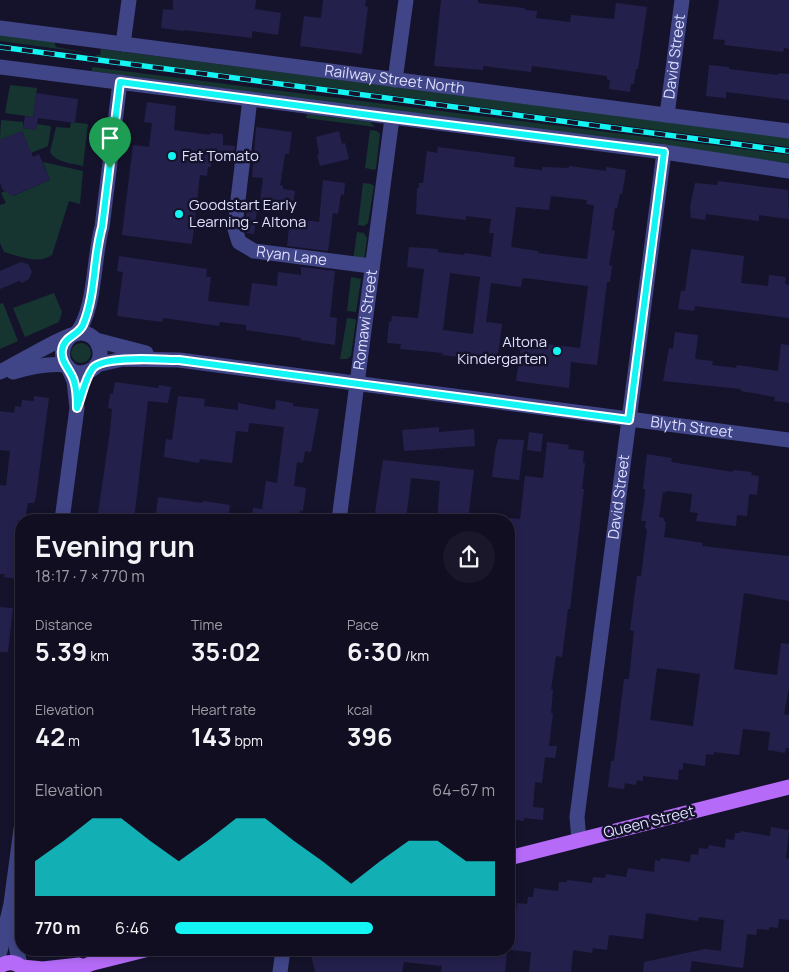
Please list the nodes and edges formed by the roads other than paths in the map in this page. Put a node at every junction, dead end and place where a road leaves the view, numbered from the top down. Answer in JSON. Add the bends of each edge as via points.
{"nodes":[{"id":1,"x":129,"y":0,"type":"edge"},
{"id":2,"x":406,"y":0,"type":"edge"},
{"id":3,"x":682,"y":0,"type":"edge"},
{"id":4,"x":0,"y":28,"type":"edge"},
{"id":5,"x":123,"y":44,"type":"junction"},
{"id":6,"x":0,"y":67,"type":"edge"},
{"id":7,"x":395,"y":80,"type":"junction"},
{"id":8,"x":120,"y":82,"type":"junction"},
{"id":9,"x":250,"y":99,"type":"junction"},
{"id":10,"x":667,"y":115,"type":"junction"},
{"id":11,"x":392,"y":118,"type":"junction"},
{"id":12,"x":789,"y":131,"type":"edge"},
{"id":13,"x":664,"y":152,"type":"junction"},
{"id":14,"x":789,"y":171,"type":"edge"},
{"id":15,"x":371,"y":266,"type":"junction"},
{"id":16,"x":89,"y":304,"type":"junction"},
{"id":17,"x":74,"y":335,"type":"junction"},
{"id":18,"x":95,"y":339,"type":"junction"},
{"id":19,"x":179,"y":360,"type":"junction"},
{"id":20,"x":67,"y":366,"type":"junction"},
{"id":21,"x":94,"y":367,"type":"junction"},
{"id":22,"x":0,"y":374,"type":"edge"},
{"id":23,"x":357,"y":383,"type":"junction"},
{"id":24,"x":77,"y":408,"type":"junction"},
{"id":25,"x":629,"y":420,"type":"junction"},
{"id":26,"x":789,"y":440,"type":"edge"},
{"id":27,"x":63,"y":514,"type":"edge"},
{"id":28,"x":340,"y":514,"type":"edge"},
{"id":29,"x":789,"y":786,"type":"edge"},
{"id":30,"x":579,"y":840,"type":"junction"},
{"id":31,"x":515,"y":856,"type":"edge"},
{"id":32,"x":15,"y":874,"type":"edge"},
{"id":33,"x":11,"y":904,"type":"junction"},
{"id":34,"x":15,"y":940,"type":"edge"},
{"id":35,"x":0,"y":951,"type":"edge"},
{"id":36,"x":120,"y":956,"type":"edge"},
{"id":37,"x":281,"y":956,"type":"edge"},
{"id":38,"x":93,"y":963,"type":"junction"},
{"id":39,"x":0,"y":966,"type":"edge"},
{"id":40,"x":22,"y":968,"type":"edge"},
{"id":41,"x":68,"y":972,"type":"edge"},
{"id":42,"x":280,"y":972,"type":"edge"}],
"edges":[{"from":1,"to":5,"type":"street"},
{"from":2,"to":7,"type":"street"},
{"from":3,"to":10,"type":"street","name":"David Street"},
{"from":4,"to":5,"type":"street","name":"Railway Street North"},
{"from":5,"to":7,"type":"street","name":"Railway Street North"},
{"from":6,"to":8,"type":"street"},
{"from":7,"to":10,"type":"street","name":"Railway Street North"},
{"from":8,"to":9,"type":"street"},
{"from":8,"to":16,"type":"street"},
{"from":9,"to":11,"type":"street"},
{"from":9,"to":15,"type":"street","name":"Ryan Lane","via":[[235,229],[239,242],[254,251]]},
{"from":10,"to":12,"type":"street","name":"Railway Street North"},
{"from":11,"to":13,"type":"street"},
{"from":11,"to":15,"type":"street","name":"Romawi Street"},
{"from":13,"to":14,"type":"street"},
{"from":13,"to":25,"type":"street","name":"David Street"},
{"from":15,"to":23,"type":"street","name":"Romawi Street"},
{"from":16,"to":17,"type":"street","via":[[83,326]]},
{"from":16,"to":18,"type":"street"},
{"from":17,"to":18,"type":"street","via":[[85,334]]},
{"from":17,"to":20,"type":"street","via":[[63,344],[62,355]]},
{"from":17,"to":22,"type":"street"},
{"from":18,"to":19,"type":"street","name":"Blyth Street"},
{"from":18,"to":21,"type":"street","via":[[101,356]]},
{"from":19,"to":21,"type":"street","name":"Blyth Street","via":[[123,359]]},
{"from":19,"to":23,"type":"street","name":"Blyth Street"},
{"from":20,"to":21,"type":"street","via":[[83,372]]},
{"from":20,"to":22,"type":"street","via":[[37,366]]},
{"from":20,"to":24,"type":"street","via":[[74,381]]},
{"from":21,"to":24,"type":"street"},
{"from":23,"to":25,"type":"street","name":"Blyth Street"},
{"from":23,"to":28,"type":"street","name":"Romawi Street"},
{"from":24,"to":27,"type":"street"},
{"from":25,"to":26,"type":"street","name":"Blyth Street"},
{"from":25,"to":30,"type":"street","name":"David Street","via":[[577,817]]},
{"from":29,"to":30,"type":"main road","name":"Queen Street"},
{"from":30,"to":31,"type":"main road","name":"Queen Street"},
{"from":32,"to":33,"type":"street"},
{"from":33,"to":34,"type":"street"},
{"from":33,"to":35,"type":"street"},
{"from":36,"to":38,"type":"main road"},
{"from":37,"to":42,"type":"street"},
{"from":38,"to":40,"type":"main road"},
{"from":38,"to":41,"type":"main road"},
{"from":39,"to":40,"type":"main road","via":[[10,962]]}]}
